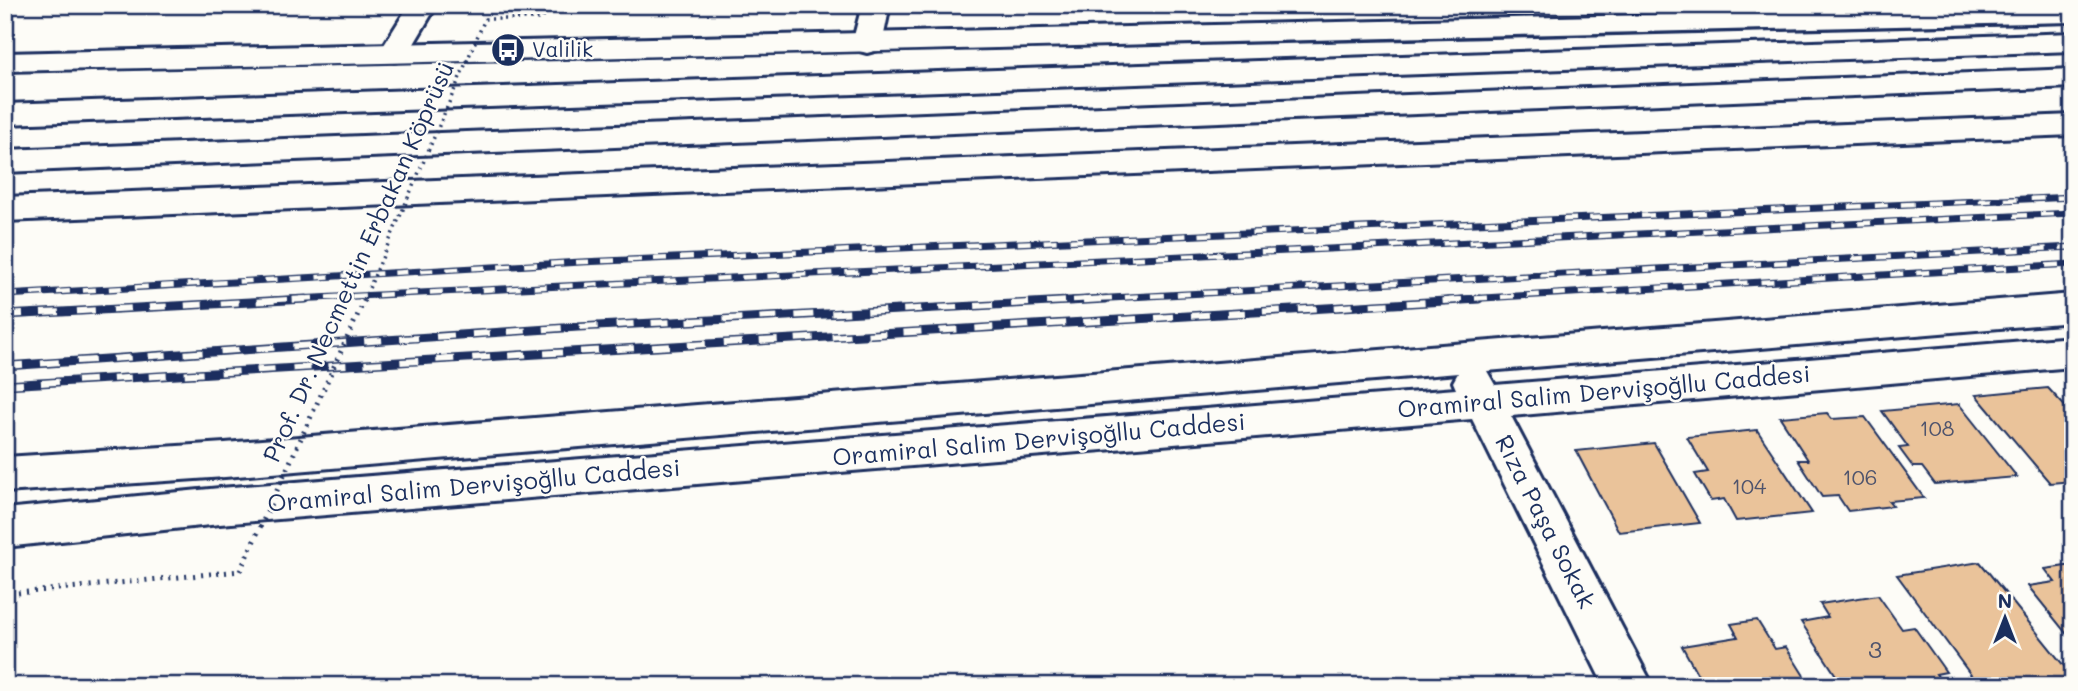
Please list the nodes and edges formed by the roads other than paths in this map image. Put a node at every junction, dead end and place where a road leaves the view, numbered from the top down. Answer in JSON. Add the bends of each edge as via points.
{"nodes":[{"id":1,"x":423,"y":5,"type":"edge"},
{"id":2,"x":876,"y":5,"type":"edge"},
{"id":3,"x":2073,"y":13,"type":"edge"},
{"id":4,"x":1932,"y":15,"type":"junction"},
{"id":5,"x":2073,"y":24,"type":"edge"},
{"id":6,"x":2073,"y":42,"type":"edge"},
{"id":7,"x":867,"y":44,"type":"junction"},
{"id":8,"x":394,"y":53,"type":"junction"},
{"id":9,"x":5,"y":62,"type":"edge"},
{"id":10,"x":2073,"y":78,"type":"edge"},
{"id":11,"x":5,"y":114,"type":"edge"},
{"id":12,"x":2073,"y":125,"type":"edge"},
{"id":13,"x":5,"y":161,"type":"edge"},
{"id":14,"x":5,"y":209,"type":"edge"},
{"id":15,"x":2073,"y":307,"type":"edge"},
{"id":16,"x":2073,"y":352,"type":"edge"},
{"id":17,"x":1462,"y":358,"type":"junction"},
{"id":18,"x":1483,"y":402,"type":"junction"},
{"id":19,"x":5,"y":475,"type":"edge"},
{"id":20,"x":5,"y":528,"type":"edge"},
{"id":21,"x":1629,"y":686,"type":"edge"}],
"edges":[{"from":1,"to":8,"type":"main road"},
{"from":2,"to":7,"type":"main road"},
{"from":3,"to":4,"type":"main road"},
{"from":4,"to":5,"type":"main road"},
{"from":4,"to":7,"type":"main road"},
{"from":6,"to":11,"type":"main road"},
{"from":7,"to":8,"type":"main road"},
{"from":8,"to":9,"type":"main road"},
{"from":10,"to":13,"type":"main road"},
{"from":12,"to":14,"type":"main road"},
{"from":15,"to":17,"type":"main road","name":"Oramiral Salim Dervişoğllu Caddesi"},
{"from":16,"to":18,"type":"main road","name":"Oramiral Salim Dervişoğllu Caddesi"},
{"from":17,"to":18,"type":"main road","name":"Rıza Paşa Sokak"},
{"from":17,"to":19,"type":"main road","name":"Oramiral Salim Dervişoğllu Caddesi"},
{"from":18,"to":20,"type":"main road","name":"Oramiral Salim Dervişoğllu Caddesi","via":[[220,506]]},
{"from":18,"to":21,"type":"main road","name":"Rıza Paşa Sokak"}]}
